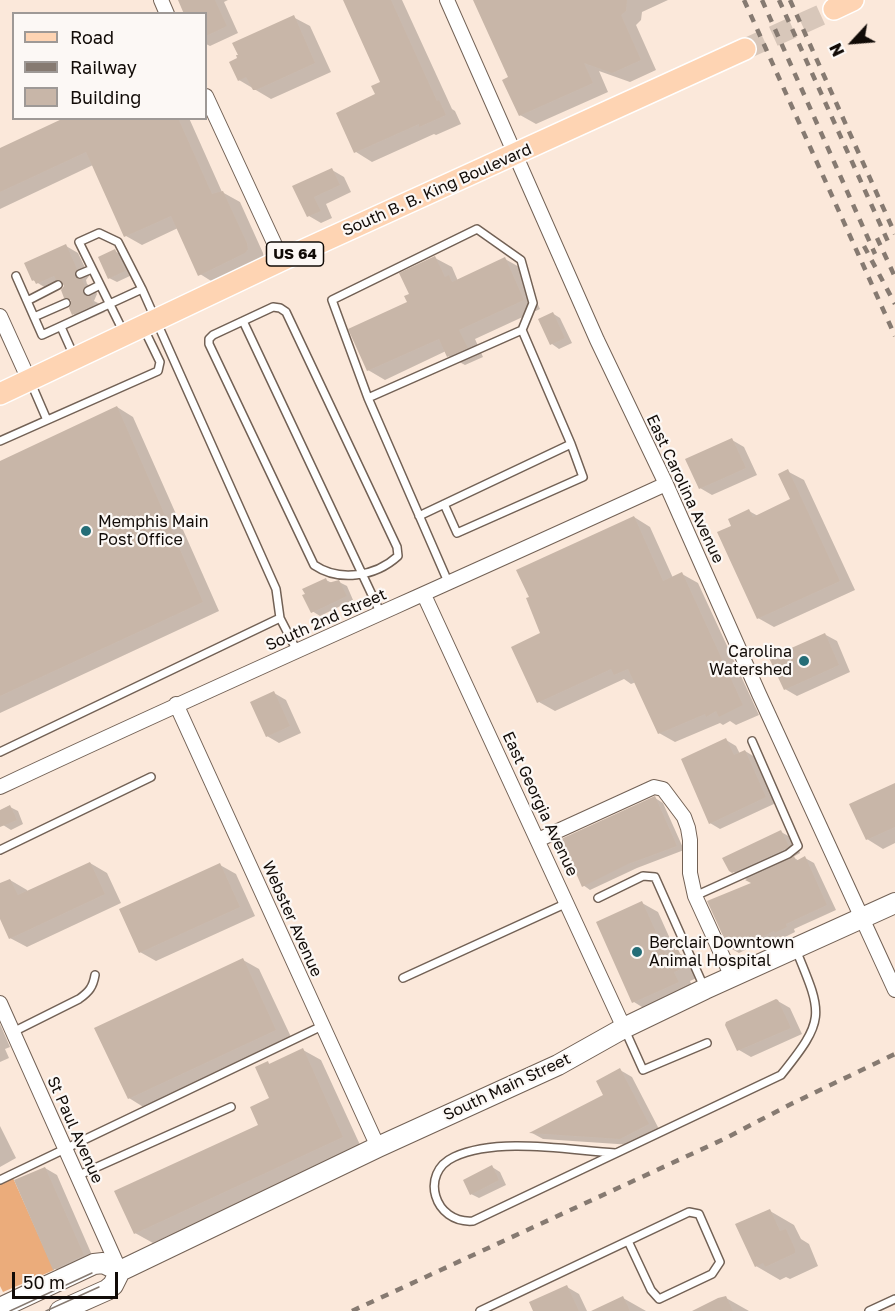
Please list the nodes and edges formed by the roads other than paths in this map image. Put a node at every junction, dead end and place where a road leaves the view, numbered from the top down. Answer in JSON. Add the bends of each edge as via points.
{"nodes":[{"id":1,"x":447,"y":0,"type":"edge"},
{"id":2,"x":853,"y":0,"type":"edge"},
{"id":3,"x":834,"y":9,"type":"tunnel mouth"},
{"id":4,"x":745,"y":49,"type":"tunnel mouth"},
{"id":5,"x":207,"y":98,"type":"edge"},
{"id":6,"x":517,"y":154,"type":"junction"},
{"id":7,"x":282,"y":260,"type":"junction"},
{"id":8,"x":92,"y":268,"type":"junction"},
{"id":9,"x":80,"y":274,"type":"dead end"},
{"id":10,"x":16,"y":276,"type":"dead end"},
{"id":11,"x":58,"y":285,"type":"dead end"},
{"id":12,"x":100,"y":285,"type":"junction"},
{"id":13,"x":142,"y":289,"type":"junction"},
{"id":14,"x":88,"y":291,"type":"dead end"},
{"id":15,"x":27,"y":301,"type":"junction"},
{"id":16,"x":66,"y":303,"type":"dead end"},
{"id":17,"x":109,"y":304,"type":"junction"},
{"id":18,"x":0,"y":316,"type":"edge"},
{"id":19,"x":34,"y":317,"type":"junction"},
{"id":20,"x":243,"y":321,"type":"junction"},
{"id":21,"x":61,"y":327,"type":"junction"},
{"id":22,"x":141,"y":327,"type":"junction"},
{"id":23,"x":522,"y":330,"type":"junction"},
{"id":24,"x":75,"y":358,"type":"junction"},
{"id":25,"x":29,"y":380,"type":"junction"},
{"id":26,"x":0,"y":393,"type":"edge"},
{"id":27,"x":368,"y":398,"type":"junction"},
{"id":28,"x":47,"y":420,"type":"junction"},
{"id":29,"x":0,"y":441,"type":"edge"},
{"id":30,"x":571,"y":444,"type":"junction"},
{"id":31,"x":666,"y":484,"type":"junction"},
{"id":32,"x":444,"y":504,"type":"junction"},
{"id":33,"x":419,"y":516,"type":"junction"},
{"id":34,"x":362,"y":575,"type":"junction"},
{"id":35,"x":448,"y":584,"type":"junction"},
{"id":36,"x":424,"y":595,"type":"junction"},
{"id":37,"x":381,"y":614,"type":"junction"},
{"id":38,"x":280,"y":618,"type":"junction"},
{"id":39,"x":297,"y":651,"type":"junction"},
{"id":40,"x":176,"y":704,"type":"junction"},
{"id":41,"x":752,"y":741,"type":"dead end"},
{"id":42,"x":0,"y":752,"type":"edge"},
{"id":43,"x":151,"y":777,"type":"dead end"},
{"id":44,"x":0,"y":787,"type":"edge"},
{"id":45,"x":538,"y":840,"type":"junction"},
{"id":46,"x":0,"y":850,"type":"edge"},
{"id":47,"x":695,"y":896,"type":"junction"},
{"id":48,"x":598,"y":898,"type":"dead end"},
{"id":49,"x":567,"y":903,"type":"junction"},
{"id":50,"x":895,"y":903,"type":"edge"},
{"id":51,"x":862,"y":918,"type":"junction"},
{"id":52,"x":796,"y":949,"type":"junction"},
{"id":53,"x":95,"y":975,"type":"dead end"},
{"id":54,"x":403,"y":978,"type":"dead end"},
{"id":55,"x":732,"y":978,"type":"junction"},
{"id":56,"x":705,"y":989,"type":"junction"},
{"id":57,"x":895,"y":990,"type":"edge"},
{"id":58,"x":0,"y":1003,"type":"edge"},
{"id":59,"x":322,"y":1026,"type":"junction"},
{"id":60,"x":624,"y":1028,"type":"junction"},
{"id":61,"x":13,"y":1032,"type":"junction"},
{"id":62,"x":707,"y":1043,"type":"dead end"},
{"id":63,"x":231,"y":1107,"type":"dead end"},
{"id":64,"x":378,"y":1147,"type":"junction"},
{"id":65,"x":66,"y":1150,"type":"junction"},
{"id":66,"x":615,"y":1153,"type":"junction"},
{"id":67,"x":77,"y":1176,"type":"junction"},
{"id":68,"x":0,"y":1180,"type":"edge"},
{"id":69,"x":628,"y":1241,"type":"junction"},
{"id":70,"x":120,"y":1271,"type":"junction"},
{"id":71,"x":895,"y":1299,"type":"edge"},
{"id":72,"x":0,"y":1308,"type":"edge"},
{"id":73,"x":60,"y":1311,"type":"edge"},
{"id":74,"x":480,"y":1311,"type":"edge"},
{"id":75,"x":869,"y":1311,"type":"edge"}],
"edges":[{"from":1,"to":6,"type":"street","name":"East Carolina Avenue"},
{"from":2,"to":3,"type":"main road"},
{"from":4,"to":6,"type":"main road","name":"South B. B. King Boulevard","number":"US 64"},
{"from":5,"to":7,"type":"street"},
{"from":6,"to":7,"type":"main road","name":"South B. B. King Boulevard","number":"US 64"},
{"from":6,"to":31,"type":"street","name":"East Carolina Avenue","via":[[597,340]]},
{"from":7,"to":22,"type":"main road","name":"South B. B. King Boulevard","number":"US 64"},
{"from":8,"to":9,"type":"lane"},
{"from":8,"to":12,"type":"lane"},
{"from":8,"to":13,"type":"lane","via":[[79,242],[99,233],[118,242]]},
{"from":10,"to":15,"type":"lane"},
{"from":11,"to":15,"type":"lane"},
{"from":12,"to":14,"type":"lane"},
{"from":12,"to":17,"type":"lane"},
{"from":13,"to":17,"type":"lane"},
{"from":13,"to":22,"type":"lane"},
{"from":15,"to":19,"type":"lane"},
{"from":16,"to":19,"type":"lane"},
{"from":17,"to":21,"type":"lane"},
{"from":17,"to":22,"type":"lane"},
{"from":18,"to":25,"type":"street"},
{"from":19,"to":21,"type":"lane","via":[[42,335]]},
{"from":20,"to":34,"type":"lane"},
{"from":20,"to":34,"type":"lane","via":[[213,335],[209,344],[314,565],[324,572]]},
{"from":20,"to":34,"type":"lane","via":[[273,307],[286,312],[397,547],[398,556],[393,561]]},
{"from":21,"to":24,"type":"lane"},
{"from":22,"to":24,"type":"main road","name":"South B. B. King Boulevard","number":"US 64"},
{"from":22,"to":28,"type":"lane","via":[[160,362],[158,371]]},
{"from":22,"to":38,"type":"lane","via":[[276,589]]},
{"from":23,"to":27,"type":"lane"},
{"from":23,"to":27,"type":"lane","via":[[533,303],[521,260],[477,229],[332,300]]},
{"from":23,"to":30,"type":"lane"},
{"from":24,"to":25,"type":"main road","name":"South B. B. King Boulevard","number":"US 64"},
{"from":25,"to":26,"type":"main road","name":"South B. B. King Boulevard","number":"US 64"},
{"from":25,"to":28,"type":"lane"},
{"from":27,"to":33,"type":"lane"},
{"from":28,"to":29,"type":"lane"},
{"from":30,"to":32,"type":"lane"},
{"from":30,"to":32,"type":"lane","via":[[583,477],[457,533]]},
{"from":31,"to":35,"type":"street","name":"South 2nd Street"},
{"from":31,"to":51,"type":"street","name":"East Carolina Avenue"},
{"from":32,"to":33,"type":"lane"},
{"from":33,"to":35,"type":"lane"},
{"from":34,"to":37,"type":"lane"},
{"from":35,"to":36,"type":"street","name":"South 2nd Street"},
{"from":36,"to":37,"type":"street","name":"South 2nd Street"},
{"from":36,"to":45,"type":"street","name":"East Georgia Avenue"},
{"from":37,"to":39,"type":"street","name":"South 2nd Street"},
{"from":38,"to":39,"type":"lane"},
{"from":38,"to":42,"type":"lane"},
{"from":39,"to":40,"type":"street","name":"South 2nd Street"},
{"from":40,"to":44,"type":"street","name":"South 2nd Street"},
{"from":40,"to":59,"type":"street","name":"Webster Avenue"},
{"from":41,"to":47,"type":"lane","via":[[798,846]]},
{"from":43,"to":46,"type":"lane"},
{"from":45,"to":47,"type":"street","via":[[654,787],[663,789],[688,828]]},
{"from":45,"to":49,"type":"street","name":"East Georgia Avenue"},
{"from":47,"to":55,"type":"street"},
{"from":48,"to":56,"type":"lane","via":[[643,876],[656,877]]},
{"from":49,"to":54,"type":"lane"},
{"from":49,"to":60,"type":"street","name":"East Georgia Avenue"},
{"from":50,"to":51,"type":"main road","name":"South Main Street"},
{"from":51,"to":52,"type":"main road","name":"South Main Street"},
{"from":51,"to":57,"type":"street","name":"East Carolina Avenue"},
{"from":52,"to":55,"type":"main road","name":"South Main Street"},
{"from":52,"to":66,"type":"lane","via":[[814,994],[817,1018],[813,1032],[781,1076]]},
{"from":53,"to":61,"type":"lane","via":[[93,984],[80,999]]},
{"from":55,"to":56,"type":"main road","name":"South Main Street"},
{"from":56,"to":60,"type":"main road","name":"South Main Street"},
{"from":58,"to":61,"type":"street","name":"St Paul Avenue"},
{"from":59,"to":64,"type":"street","name":"Webster Avenue"},
{"from":59,"to":65,"type":"lane"},
{"from":60,"to":62,"type":"lane","via":[[643,1070]]},
{"from":60,"to":64,"type":"main road","name":"South Main Street","via":[[558,1065]]},
{"from":61,"to":65,"type":"street","name":"St Paul Avenue"},
{"from":63,"to":67,"type":"lane"},
{"from":64,"to":70,"type":"main road","name":"South Main Street"},
{"from":65,"to":67,"type":"street","name":"St Paul Avenue"},
{"from":65,"to":68,"type":"lane"},
{"from":66,"to":66,"type":"lane","via":[[508,1146],[466,1152],[439,1168],[434,1181],[436,1196],[451,1218],[473,1221]]},
{"from":67,"to":70,"type":"street","name":"St Paul Avenue"},
{"from":69,"to":69,"type":"lane","via":[[689,1212],[699,1214],[720,1262],[712,1274],[659,1299]]},
{"from":69,"to":74,"type":"lane"},
{"from":70,"to":72,"type":"main road","via":[[103,1263],[94,1264]]},
{"from":70,"to":73,"type":"main road","name":"South Main Street","via":[[107,1290]]},
{"from":71,"to":75,"type":"lane"}]}
